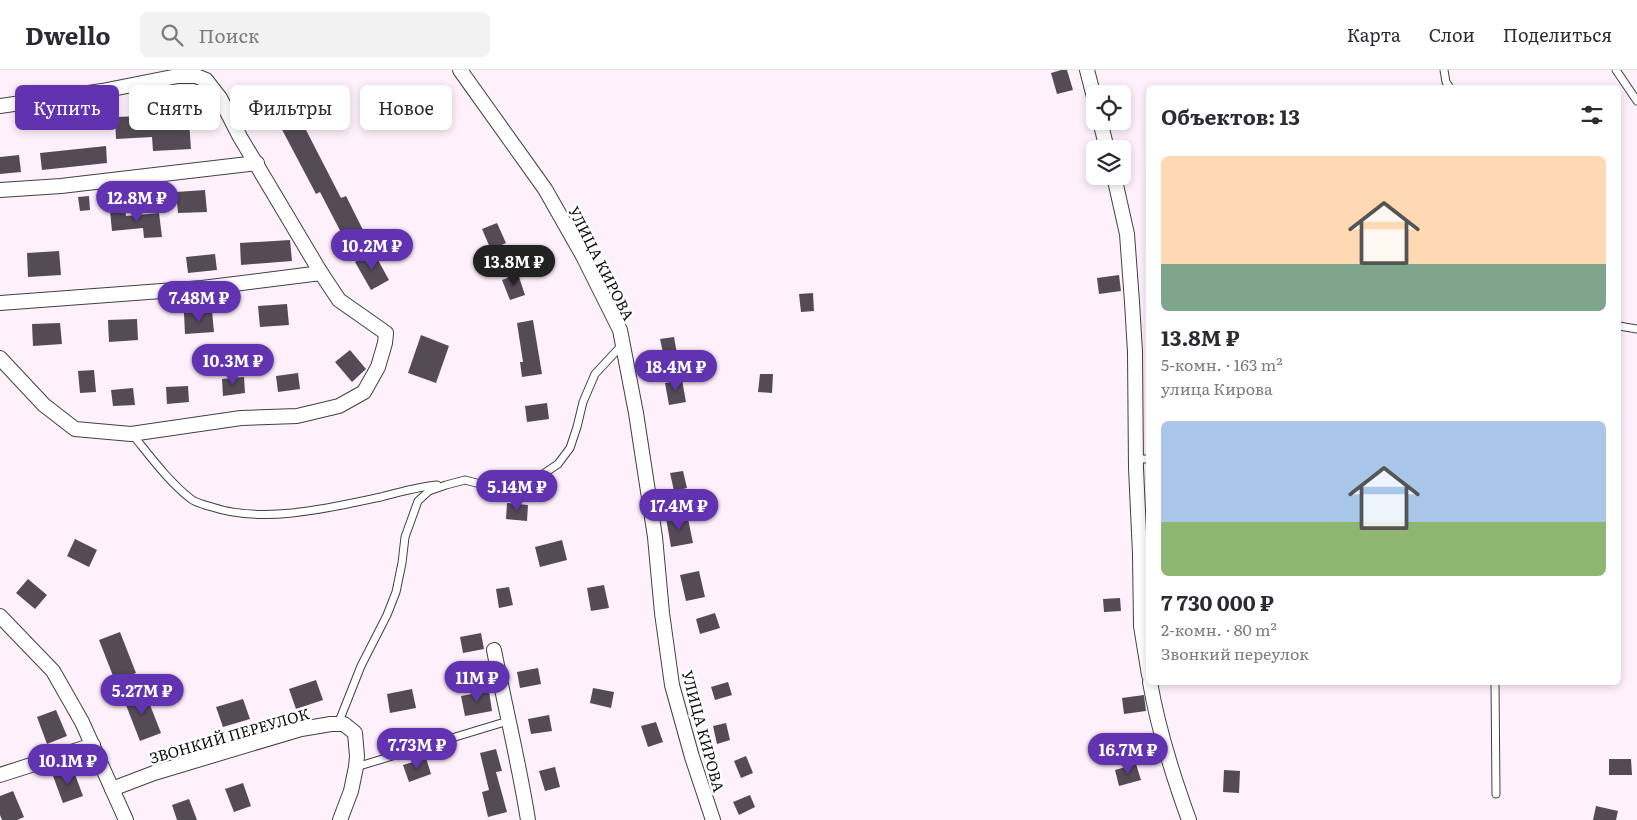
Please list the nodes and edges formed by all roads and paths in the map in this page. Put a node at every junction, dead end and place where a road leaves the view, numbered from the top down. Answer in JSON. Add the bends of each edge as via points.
{"nodes":[{"id":1,"x":460,"y":70,"type":"edge"},
{"id":2,"x":1087,"y":70,"type":"edge"},
{"id":3,"x":1444,"y":70,"type":"edge"},
{"id":4,"x":1616,"y":70,"type":"edge"},
{"id":5,"x":1091,"y":85,"type":"edge"},
{"id":6,"x":1448,"y":85,"type":"edge"},
{"id":7,"x":1637,"y":101,"type":"edge"},
{"id":8,"x":0,"y":106,"type":"edge"},
{"id":9,"x":257,"y":163,"type":"junction"},
{"id":10,"x":1116,"y":185,"type":"edge"},
{"id":11,"x":0,"y":190,"type":"edge"},
{"id":12,"x":321,"y":273,"type":"junction"},
{"id":13,"x":0,"y":303,"type":"edge"},
{"id":14,"x":1621,"y":326,"type":"edge"},
{"id":15,"x":1637,"y":329,"type":"edge"},
{"id":16,"x":622,"y":344,"type":"junction"},
{"id":17,"x":0,"y":358,"type":"edge"},
{"id":18,"x":131,"y":434,"type":"junction"},
{"id":19,"x":1142,"y":459,"type":"edge"},
{"id":20,"x":446,"y":485,"type":"junction"},
{"id":21,"x":0,"y":616,"type":"edge"},
{"id":22,"x":494,"y":650,"type":"dead end"},
{"id":23,"x":1146,"y":657,"type":"edge"},
{"id":24,"x":1150,"y":685,"type":"edge"},
{"id":25,"x":1494,"y":685,"type":"edge"},
{"id":26,"x":508,"y":721,"type":"junction"},
{"id":27,"x":338,"y":724,"type":"junction"},
{"id":28,"x":93,"y":745,"type":"junction"},
{"id":29,"x":356,"y":767,"type":"junction"},
{"id":30,"x":0,"y":775,"type":"edge"},
{"id":31,"x":112,"y":789,"type":"junction"},
{"id":32,"x":1496,"y":794,"type":"dead end"},
{"id":33,"x":126,"y":820,"type":"edge"},
{"id":34,"x":340,"y":820,"type":"edge"},
{"id":35,"x":528,"y":820,"type":"edge"},
{"id":36,"x":713,"y":820,"type":"edge"},
{"id":37,"x":1190,"y":820,"type":"edge"}],
"edges":[{"from":1,"to":16,"type":"street","name":"УЛИЦА КИРОВА","via":[[545,189],[620,330]]},
{"from":2,"to":5,"type":"street"},
{"from":3,"to":6,"type":"lane"},
{"from":4,"to":7,"type":"lane"},
{"from":8,"to":9,"type":"street","via":[[178,76],[196,76],[206,80],[220,98]]},
{"from":9,"to":11,"type":"street"},
{"from":9,"to":12,"type":"street"},
{"from":10,"to":19,"type":"street","via":[[1127,234]]},
{"from":12,"to":13,"type":"street","via":[[202,288]]},
{"from":12,"to":18,"type":"street","via":[[339,300],[386,333],[378,367],[364,392],[339,406],[297,416],[241,418]]},
{"from":14,"to":15,"type":"lane"},
{"from":16,"to":20,"type":"lane","via":[[595,374],[570,448],[558,464],[521,489],[507,491],[465,480]]},
{"from":16,"to":36,"type":"street","name":"УЛИЦА КИРОВА","via":[[655,536],[672,684]]},
{"from":17,"to":18,"type":"street","via":[[44,405],[75,429]]},
{"from":18,"to":20,"type":"lane","via":[[192,500],[240,514],[308,511],[416,487]]},
{"from":19,"to":23,"type":"street","via":[[1141,626]]},
{"from":20,"to":27,"type":"lane","via":[[429,491],[418,501],[405,536],[396,592]]},
{"from":21,"to":28,"type":"street","via":[[53,670]]},
{"from":22,"to":26,"type":"street"},
{"from":24,"to":37,"type":"street","via":[[1178,788]]},
{"from":25,"to":32,"type":"lane"},
{"from":26,"to":29,"type":"lane"},
{"from":26,"to":35,"type":"street","via":[[521,772]]},
{"from":27,"to":29,"type":"street","via":[[344,724],[355,733]]},
{"from":27,"to":31,"type":"street","name":"ЗВОНКИЙ ПЕРЕУЛОК","via":[[301,729],[154,773]]},
{"from":28,"to":30,"type":"street"},
{"from":28,"to":31,"type":"street"},
{"from":29,"to":34,"type":"street"},
{"from":31,"to":33,"type":"street"}]}
